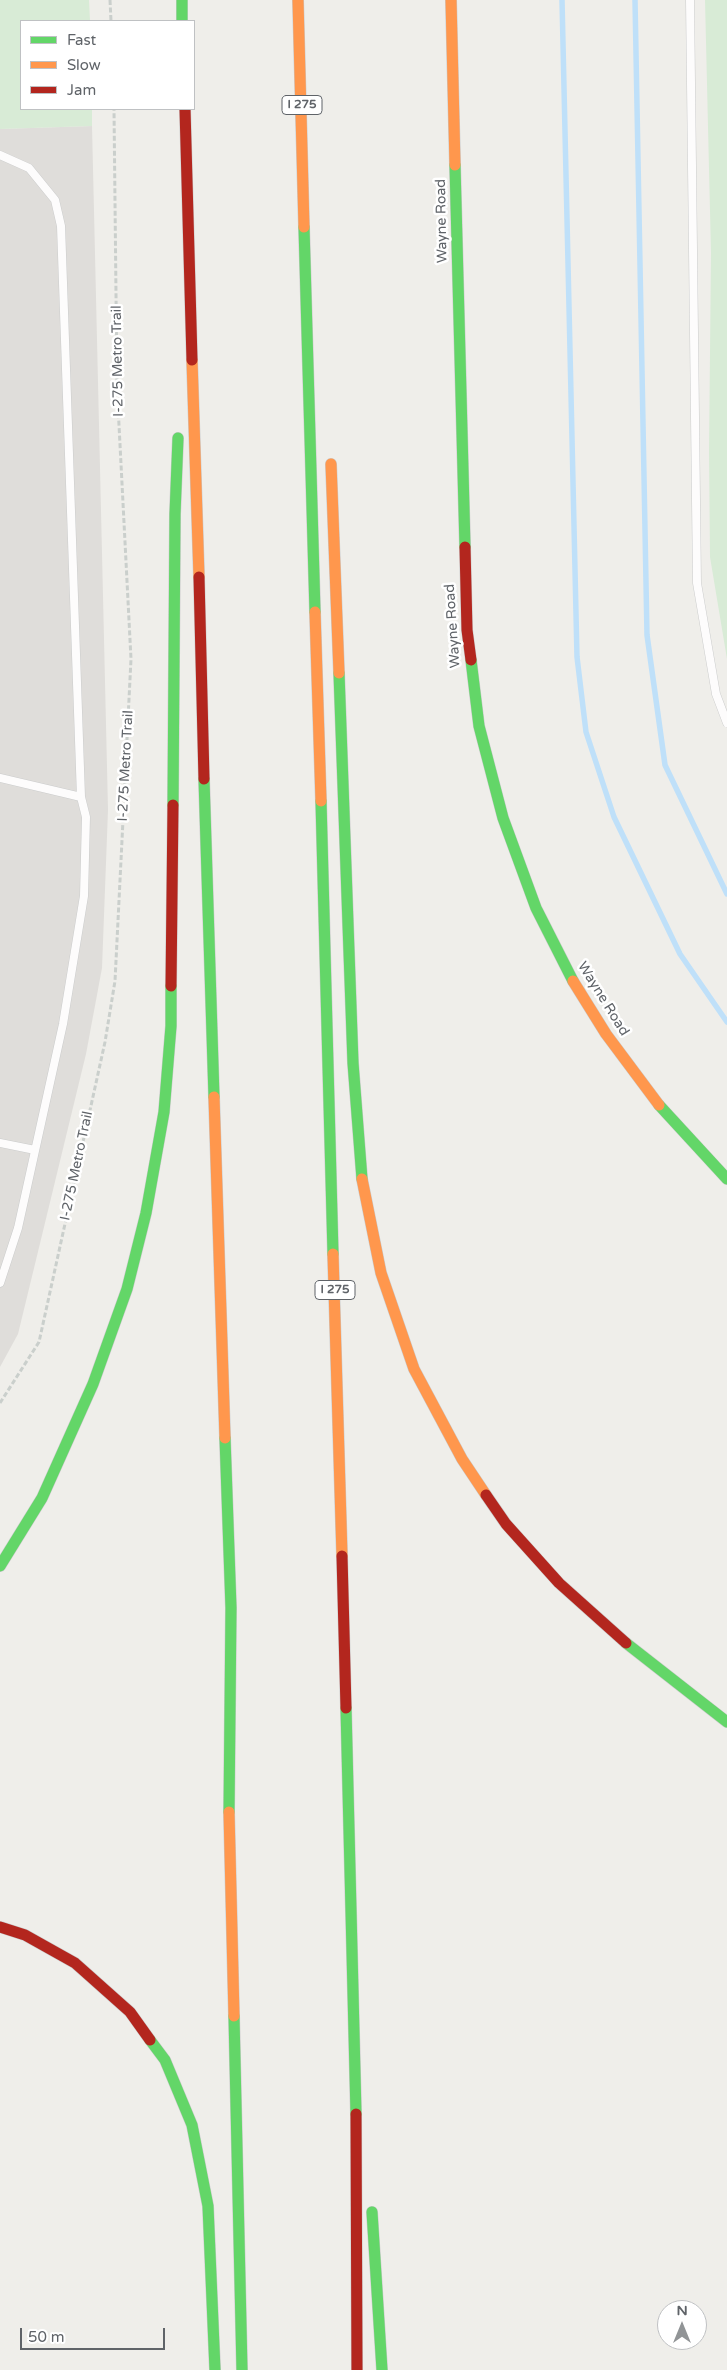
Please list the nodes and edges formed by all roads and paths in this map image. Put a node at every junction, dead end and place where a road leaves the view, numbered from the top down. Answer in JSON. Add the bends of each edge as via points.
{"nodes":[{"id":1,"x":110,"y":0,"type":"edge"},
{"id":2,"x":182,"y":0,"type":"edge"},
{"id":3,"x":298,"y":0,"type":"edge"},
{"id":4,"x":452,"y":0,"type":"edge"},
{"id":5,"x":690,"y":0,"type":"edge"},
{"id":6,"x":111,"y":20,"type":"edge"},
{"id":7,"x":182,"y":20,"type":"edge"},
{"id":8,"x":114,"y":110,"type":"edge"},
{"id":9,"x":185,"y":110,"type":"edge"},
{"id":10,"x":0,"y":154,"type":"edge"},
{"id":11,"x":305,"y":211,"type":"junction"},
{"id":12,"x":189,"y":225,"type":"junction"},
{"id":13,"x":319,"y":348,"type":"dead end"},
{"id":14,"x":181,"y":384,"type":"dead end"},
{"id":15,"x":179,"y":424,"type":"dead end"},
{"id":16,"x":330,"y":455,"type":"dead end"},
{"id":17,"x":727,"y":723,"type":"edge"},
{"id":18,"x":0,"y":778,"type":"edge"},
{"id":19,"x":81,"y":797,"type":"junction"},
{"id":20,"x":0,"y":1143,"type":"edge"},
{"id":21,"x":36,"y":1150,"type":"junction"},
{"id":22,"x":727,"y":1179,"type":"edge"},
{"id":23,"x":0,"y":1283,"type":"edge"},
{"id":24,"x":0,"y":1403,"type":"edge"},
{"id":25,"x":0,"y":1566,"type":"edge"},
{"id":26,"x":727,"y":1722,"type":"edge"},
{"id":27,"x":0,"y":1927,"type":"edge"},
{"id":28,"x":356,"y":2063,"type":"junction"},
{"id":29,"x":368,"y":2171,"type":"dead end"},
{"id":30,"x":371,"y":2200,"type":"dead end"},
{"id":31,"x":215,"y":2370,"type":"edge"},
{"id":32,"x":242,"y":2370,"type":"edge"},
{"id":33,"x":358,"y":2370,"type":"edge"},
{"id":34,"x":382,"y":2370,"type":"edge"}],
"edges":[{"from":1,"to":6,"type":"path"},
{"from":2,"to":7,"type":"main road"},
{"from":3,"to":11,"type":"main road","number":"I 275"},
{"from":4,"to":22,"type":"main road","name":"Wayne Road","via":[[467,630],[490,773],[536,908],[580,992],[606,1034],[654,1099]]},
{"from":5,"to":17,"type":"lane","via":[[698,583],[716,694]]},
{"from":8,"to":24,"type":"path","name":"I-275 Metro Trail","via":[[117,386],[131,659],[115,981],[105,1042],[39,1342]]},
{"from":9,"to":12,"type":"main road"},
{"from":10,"to":19,"type":"lane","via":[[29,168],[55,200],[61,226]]},
{"from":11,"to":13,"type":"main road"},
{"from":11,"to":28,"type":"main road","number":"I 275"},
{"from":12,"to":14,"type":"main road"},
{"from":12,"to":32,"type":"main road","via":[[231,1608],[228,1786]]},
{"from":15,"to":25,"type":"main road","via":[[175,514],[171,1026],[164,1112],[146,1212],[127,1288],[96,1376],[42,1498]]},
{"from":16,"to":26,"type":"main road","via":[[353,1063],[362,1175],[381,1273],[414,1369],[462,1459],[506,1524],[559,1583],[622,1640]]},
{"from":18,"to":19,"type":"lane"},
{"from":19,"to":21,"type":"lane","via":[[86,817],[84,896],[63,1024]]},
{"from":20,"to":21,"type":"lane"},
{"from":21,"to":23,"type":"lane","via":[[18,1228]]},
{"from":27,"to":31,"type":"main road","via":[[25,1935],[75,1963],[130,2012],[165,2060],[192,2125],[208,2206]]},
{"from":28,"to":29,"type":"main road"},
{"from":28,"to":33,"type":"main road","number":"I 275"},
{"from":30,"to":34,"type":"main road"}]}
